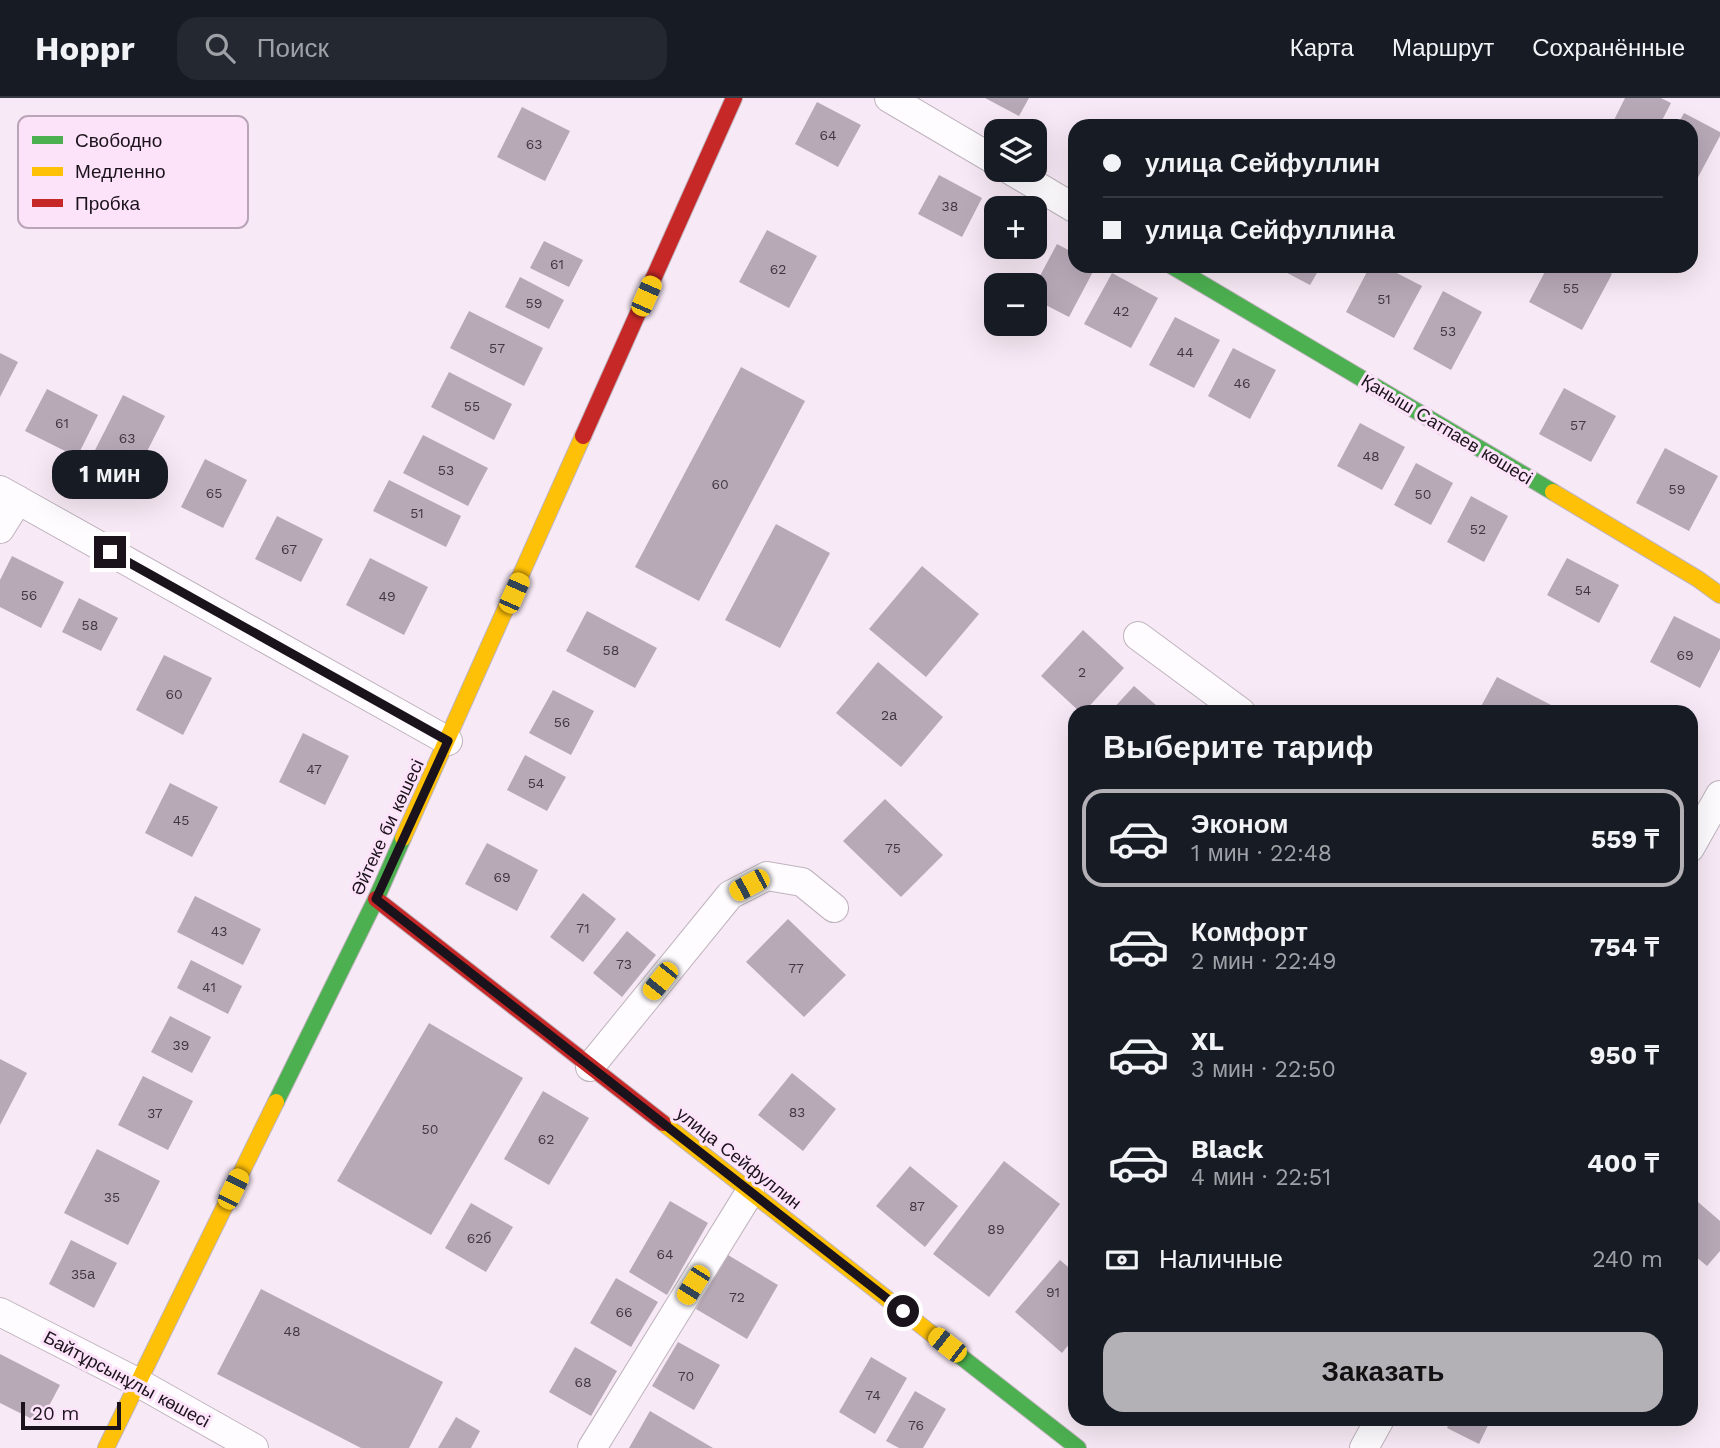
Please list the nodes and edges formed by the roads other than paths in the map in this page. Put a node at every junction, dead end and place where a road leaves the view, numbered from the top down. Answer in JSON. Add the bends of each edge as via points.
{"nodes":[{"id":1,"x":734,"y":98,"type":"edge"},
{"id":2,"x":889,"y":98,"type":"edge"},
{"id":3,"x":984,"y":154,"type":"edge"},
{"id":4,"x":1030,"y":182,"type":"edge"},
{"id":5,"x":1068,"y":204,"type":"edge"},
{"id":6,"x":1184,"y":273,"type":"edge"},
{"id":7,"x":9,"y":495,"type":"edge"},
{"id":8,"x":0,"y":529,"type":"edge"},
{"id":9,"x":1720,"y":596,"type":"edge"},
{"id":10,"x":1138,"y":636,"type":"dead end"},
{"id":11,"x":1232,"y":705,"type":"edge"},
{"id":12,"x":448,"y":741,"type":"junction"},
{"id":13,"x":1720,"y":795,"type":"edge"},
{"id":14,"x":1698,"y":834,"type":"edge"},
{"id":15,"x":376,"y":899,"type":"junction"},
{"id":16,"x":834,"y":908,"type":"dead end"},
{"id":17,"x":590,"y":1067,"type":"junction"},
{"id":18,"x":750,"y":1192,"type":"junction"},
{"id":19,"x":0,"y":1312,"type":"edge"},
{"id":20,"x":137,"y":1382,"type":"junction"},
{"id":21,"x":1376,"y":1426,"type":"edge"},
{"id":22,"x":106,"y":1448,"type":"edge"},
{"id":23,"x":254,"y":1448,"type":"edge"},
{"id":24,"x":592,"y":1448,"type":"edge"},
{"id":25,"x":1077,"y":1448,"type":"edge"},
{"id":26,"x":1364,"y":1448,"type":"edge"}],
"edges":[{"from":1,"to":12,"type":"street","name":"Әйтеке би көшесі"},
{"from":2,"to":3,"type":"street"},
{"from":4,"to":5,"type":"street"},
{"from":6,"to":9,"type":"street","name":"Қаныш Сатпаев көшесі"},
{"from":7,"to":8,"type":"street"},
{"from":7,"to":12,"type":"street"},
{"from":10,"to":11,"type":"street"},
{"from":12,"to":15,"type":"street","name":"Әйтеке би көшесі"},
{"from":13,"to":14,"type":"street"},
{"from":15,"to":17,"type":"street","name":"улица Сейфуллин"},
{"from":15,"to":20,"type":"street","name":"Әйтеке би көшесі"},
{"from":16,"to":17,"type":"street","via":[[802,882],[767,876],[730,895]]},
{"from":17,"to":18,"type":"street","name":"улица Сейфуллин"},
{"from":18,"to":24,"type":"street"},
{"from":18,"to":25,"type":"street","name":"улица Сейфуллин"},
{"from":19,"to":20,"type":"street","name":"Байтұрсынұлы көшесі"},
{"from":20,"to":22,"type":"street","name":"Әйтеке би көшесі"},
{"from":20,"to":23,"type":"street","name":"Байтұрсынұлы көшесі"},
{"from":21,"to":26,"type":"street"}]}
